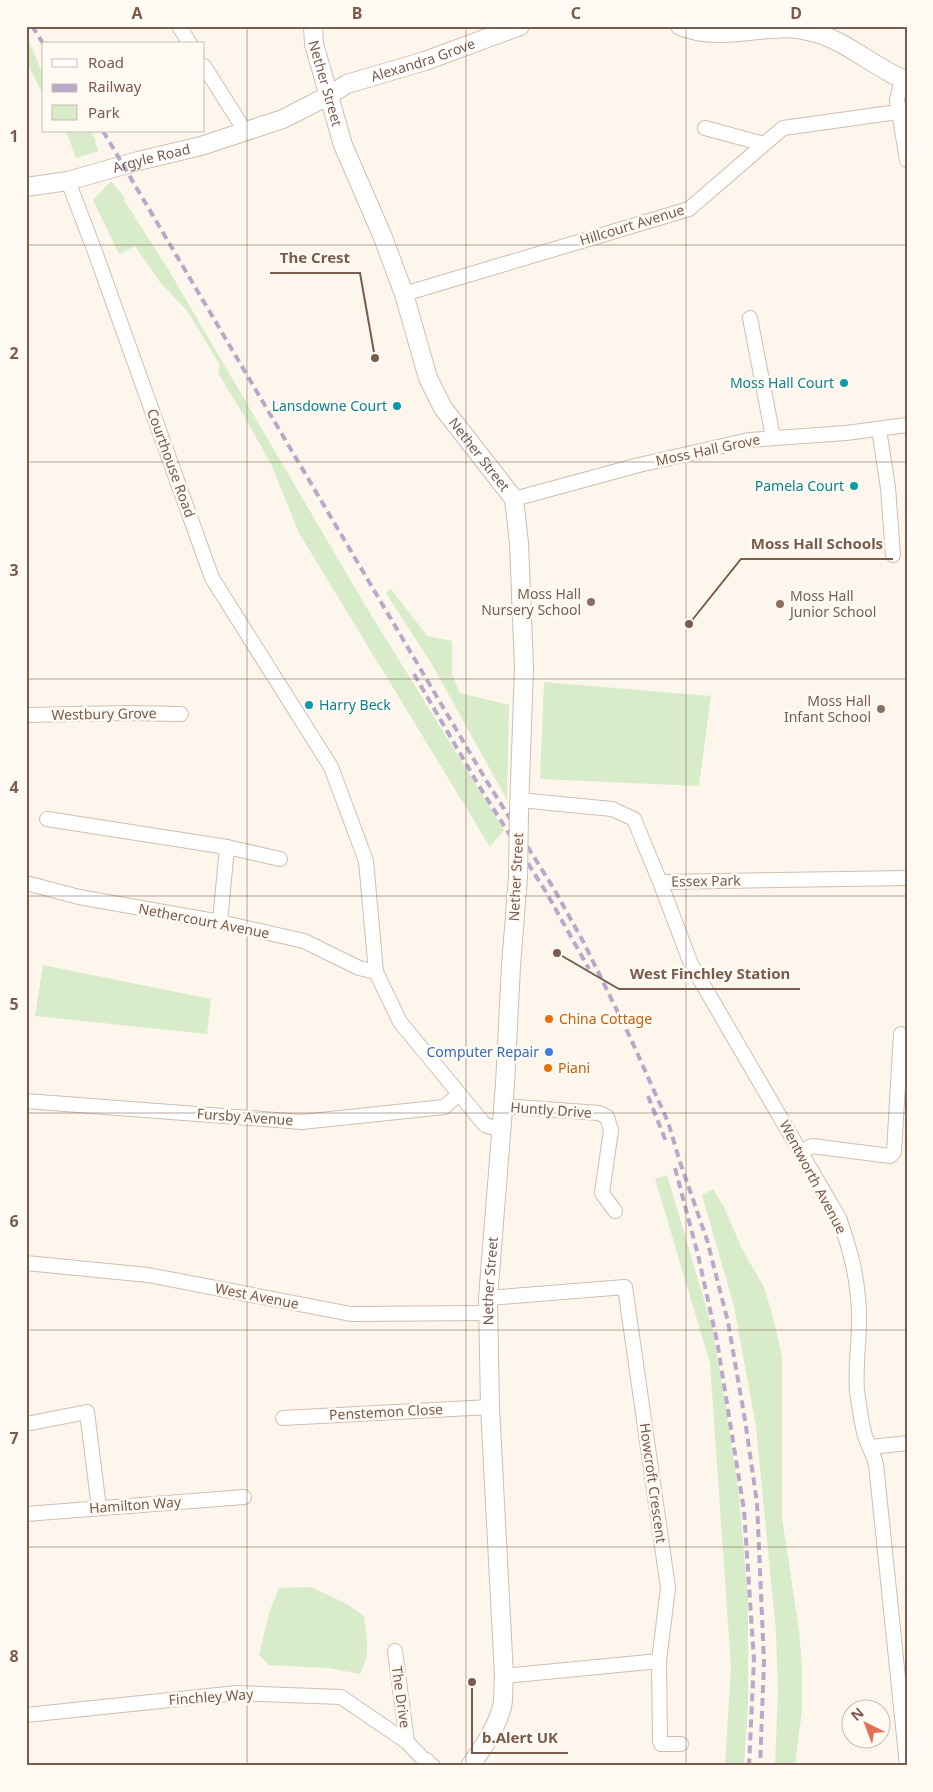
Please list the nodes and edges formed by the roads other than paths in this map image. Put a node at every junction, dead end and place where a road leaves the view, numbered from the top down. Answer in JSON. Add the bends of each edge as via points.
{"nodes":[{"id":1,"x":179,"y":26,"type":"edge"},
{"id":2,"x":313,"y":26,"type":"edge"},
{"id":3,"x":520,"y":26,"type":"edge"},
{"id":4,"x":680,"y":26,"type":"edge"},
{"id":5,"x":492,"y":31,"type":"edge"},
{"id":6,"x":189,"y":42,"type":"edge"},
{"id":7,"x":205,"y":68,"type":"edge"},
{"id":8,"x":904,"y":80,"type":"edge"},
{"id":9,"x":328,"y":96,"type":"junction"},
{"id":10,"x":898,"y":112,"type":"junction"},
{"id":11,"x":705,"y":128,"type":"dead end"},
{"id":12,"x":245,"y":131,"type":"junction"},
{"id":13,"x":764,"y":144,"type":"junction"},
{"id":14,"x":907,"y":160,"type":"edge"},
{"id":15,"x":68,"y":181,"type":"junction"},
{"id":16,"x":26,"y":187,"type":"edge"},
{"id":17,"x":404,"y":294,"type":"junction"},
{"id":18,"x":750,"y":318,"type":"dead end"},
{"id":19,"x":907,"y":425,"type":"edge"},
{"id":20,"x":880,"y":429,"type":"junction"},
{"id":21,"x":773,"y":437,"type":"junction"},
{"id":22,"x":514,"y":499,"type":"junction"},
{"id":23,"x":893,"y":555,"type":"dead end"},
{"id":24,"x":181,"y":714,"type":"dead end"},
{"id":25,"x":26,"y":715,"type":"edge"},
{"id":26,"x":520,"y":805,"type":"junction"},
{"id":27,"x":47,"y":819,"type":"dead end"},
{"id":28,"x":227,"y":847,"type":"junction"},
{"id":29,"x":280,"y":859,"type":"dead end"},
{"id":30,"x":907,"y":878,"type":"edge"},
{"id":31,"x":660,"y":882,"type":"junction"},
{"id":32,"x":26,"y":883,"type":"edge"},
{"id":33,"x":220,"y":922,"type":"junction"},
{"id":34,"x":376,"y":972,"type":"junction"},
{"id":35,"x":901,"y":1034,"type":"dead end"},
{"id":36,"x":459,"y":1094,"type":"junction"},
{"id":37,"x":26,"y":1101,"type":"edge"},
{"id":38,"x":503,"y":1106,"type":"junction"},
{"id":39,"x":501,"y":1130,"type":"junction"},
{"id":40,"x":801,"y":1152,"type":"junction"},
{"id":41,"x":615,"y":1211,"type":"dead end"},
{"id":42,"x":26,"y":1262,"type":"edge"},
{"id":43,"x":488,"y":1305,"type":"junction"},
{"id":44,"x":490,"y":1407,"type":"junction"},
{"id":45,"x":283,"y":1418,"type":"dead end"},
{"id":46,"x":26,"y":1424,"type":"edge"},
{"id":47,"x":907,"y":1443,"type":"edge"},
{"id":48,"x":871,"y":1448,"type":"junction"},
{"id":49,"x":244,"y":1497,"type":"dead end"},
{"id":50,"x":99,"y":1508,"type":"junction"},
{"id":51,"x":26,"y":1514,"type":"edge"},
{"id":52,"x":395,"y":1651,"type":"dead end"},
{"id":53,"x":659,"y":1661,"type":"junction"},
{"id":54,"x":902,"y":1667,"type":"edge"},
{"id":55,"x":504,"y":1676,"type":"junction"},
{"id":56,"x":26,"y":1715,"type":"edge"},
{"id":57,"x":407,"y":1742,"type":"junction"},
{"id":58,"x":681,"y":1744,"type":"dead end"},
{"id":59,"x":429,"y":1764,"type":"edge"},
{"id":60,"x":907,"y":1765,"type":"edge"},
{"id":61,"x":470,"y":1766,"type":"edge"}],
"edges":[{"from":1,"to":6,"type":"street"},
{"from":2,"to":9,"type":"street","name":"Nether Street","via":[[314,44]]},
{"from":3,"to":5,"type":"street","name":"Alexandra Grove"},
{"from":4,"to":8,"type":"street","via":[[718,34],[772,29],[807,30],[834,38]]},
{"from":5,"to":9,"type":"street","name":"Alexandra Grove","via":[[425,61],[347,84]]},
{"from":7,"to":12,"type":"street"},
{"from":8,"to":10,"type":"street","via":[[897,100]]},
{"from":9,"to":12,"type":"street","name":"Argyle Road","via":[[283,119]]},
{"from":9,"to":17,"type":"street","name":"Nether Street","via":[[343,145]]},
{"from":10,"to":13,"type":"street","name":"Hillcourt Avenue","via":[[783,128]]},
{"from":10,"to":14,"type":"street"},
{"from":11,"to":13,"type":"street"},
{"from":12,"to":15,"type":"street","name":"Argyle Road"},
{"from":13,"to":17,"type":"street","name":"Hillcourt Avenue","via":[[689,209]]},
{"from":15,"to":16,"type":"street","name":"Argyle Road"},
{"from":15,"to":34,"type":"street","name":"Courthouse Road","via":[[212,578],[331,767],[366,861]]},
{"from":17,"to":22,"type":"street","name":"Nether Street","via":[[428,378],[443,408]]},
{"from":18,"to":21,"type":"street"},
{"from":19,"to":20,"type":"street","name":"Moss Hall Grove"},
{"from":20,"to":21,"type":"street","name":"Moss Hall Grove"},
{"from":20,"to":23,"type":"street"},
{"from":21,"to":22,"type":"street","name":"Moss Hall Grove","via":[[639,465]]},
{"from":22,"to":26,"type":"street","name":"Nether Street","via":[[520,543],[524,668]]},
{"from":24,"to":25,"type":"street","name":"Westbury Grove"},
{"from":26,"to":31,"type":"street","name":"Essex Park","via":[[612,809],[634,819]]},
{"from":26,"to":38,"type":"street","name":"Nether Street","bridge":true},
{"from":27,"to":28,"type":"street"},
{"from":28,"to":29,"type":"street"},
{"from":28,"to":33,"type":"street"},
{"from":30,"to":31,"type":"street","name":"Essex Park"},
{"from":31,"to":40,"type":"street","name":"Wentworth Avenue","via":[[691,964]]},
{"from":32,"to":33,"type":"street","name":"Nethercourt Avenue","via":[[78,897]]},
{"from":33,"to":34,"type":"street","name":"Nethercourt Avenue","via":[[304,941],[359,968]]},
{"from":34,"to":36,"type":"street","via":[[400,1022]]},
{"from":35,"to":40,"type":"street","via":[[894,1152],[890,1156],[812,1146]]},
{"from":36,"to":37,"type":"street","name":"Fursby Avenue","via":[[444,1107],[302,1122]]},
{"from":36,"to":39,"type":"street","via":[[485,1124]]},
{"from":38,"to":39,"type":"street","name":"Nether Street"},
{"from":38,"to":41,"type":"street","name":"Huntly Drive","via":[[599,1113],[607,1117],[611,1130],[602,1193]]},
{"from":39,"to":43,"type":"street","name":"Nether Street"},
{"from":40,"to":48,"type":"street","name":"Wentworth Avenue","via":[[838,1218],[852,1252],[859,1313],[858,1392],[865,1437]]},
{"from":42,"to":43,"type":"street","name":"West Avenue","via":[[148,1275],[351,1314]]},
{"from":43,"to":44,"type":"street","name":"Nether Street"},
{"from":43,"to":53,"type":"street","name":"Howcroft Crescent","via":[[625,1286],[668,1588]]},
{"from":44,"to":45,"type":"street","name":"Penstemon Close"},
{"from":44,"to":55,"type":"street","name":"Nether Street"},
{"from":46,"to":50,"type":"street","via":[[87,1412]]},
{"from":47,"to":48,"type":"street"},
{"from":48,"to":54,"type":"street","name":"Wentworth Avenue","via":[[876,1464]]},
{"from":49,"to":50,"type":"street","name":"Hamilton Way"},
{"from":50,"to":51,"type":"street","name":"Hamilton Way"},
{"from":52,"to":57,"type":"street","name":"The Drive"},
{"from":53,"to":55,"type":"street"},
{"from":53,"to":58,"type":"street","via":[[660,1741],[664,1745]]},
{"from":54,"to":60,"type":"street","name":"Wentworth Avenue"},
{"from":55,"to":61,"type":"street","name":"Nether Street","via":[[502,1706],[496,1723]]},
{"from":56,"to":57,"type":"street","name":"Finchley Way","via":[[237,1692],[341,1697]]},
{"from":57,"to":59,"type":"street","name":"Finchley Way"}]}
